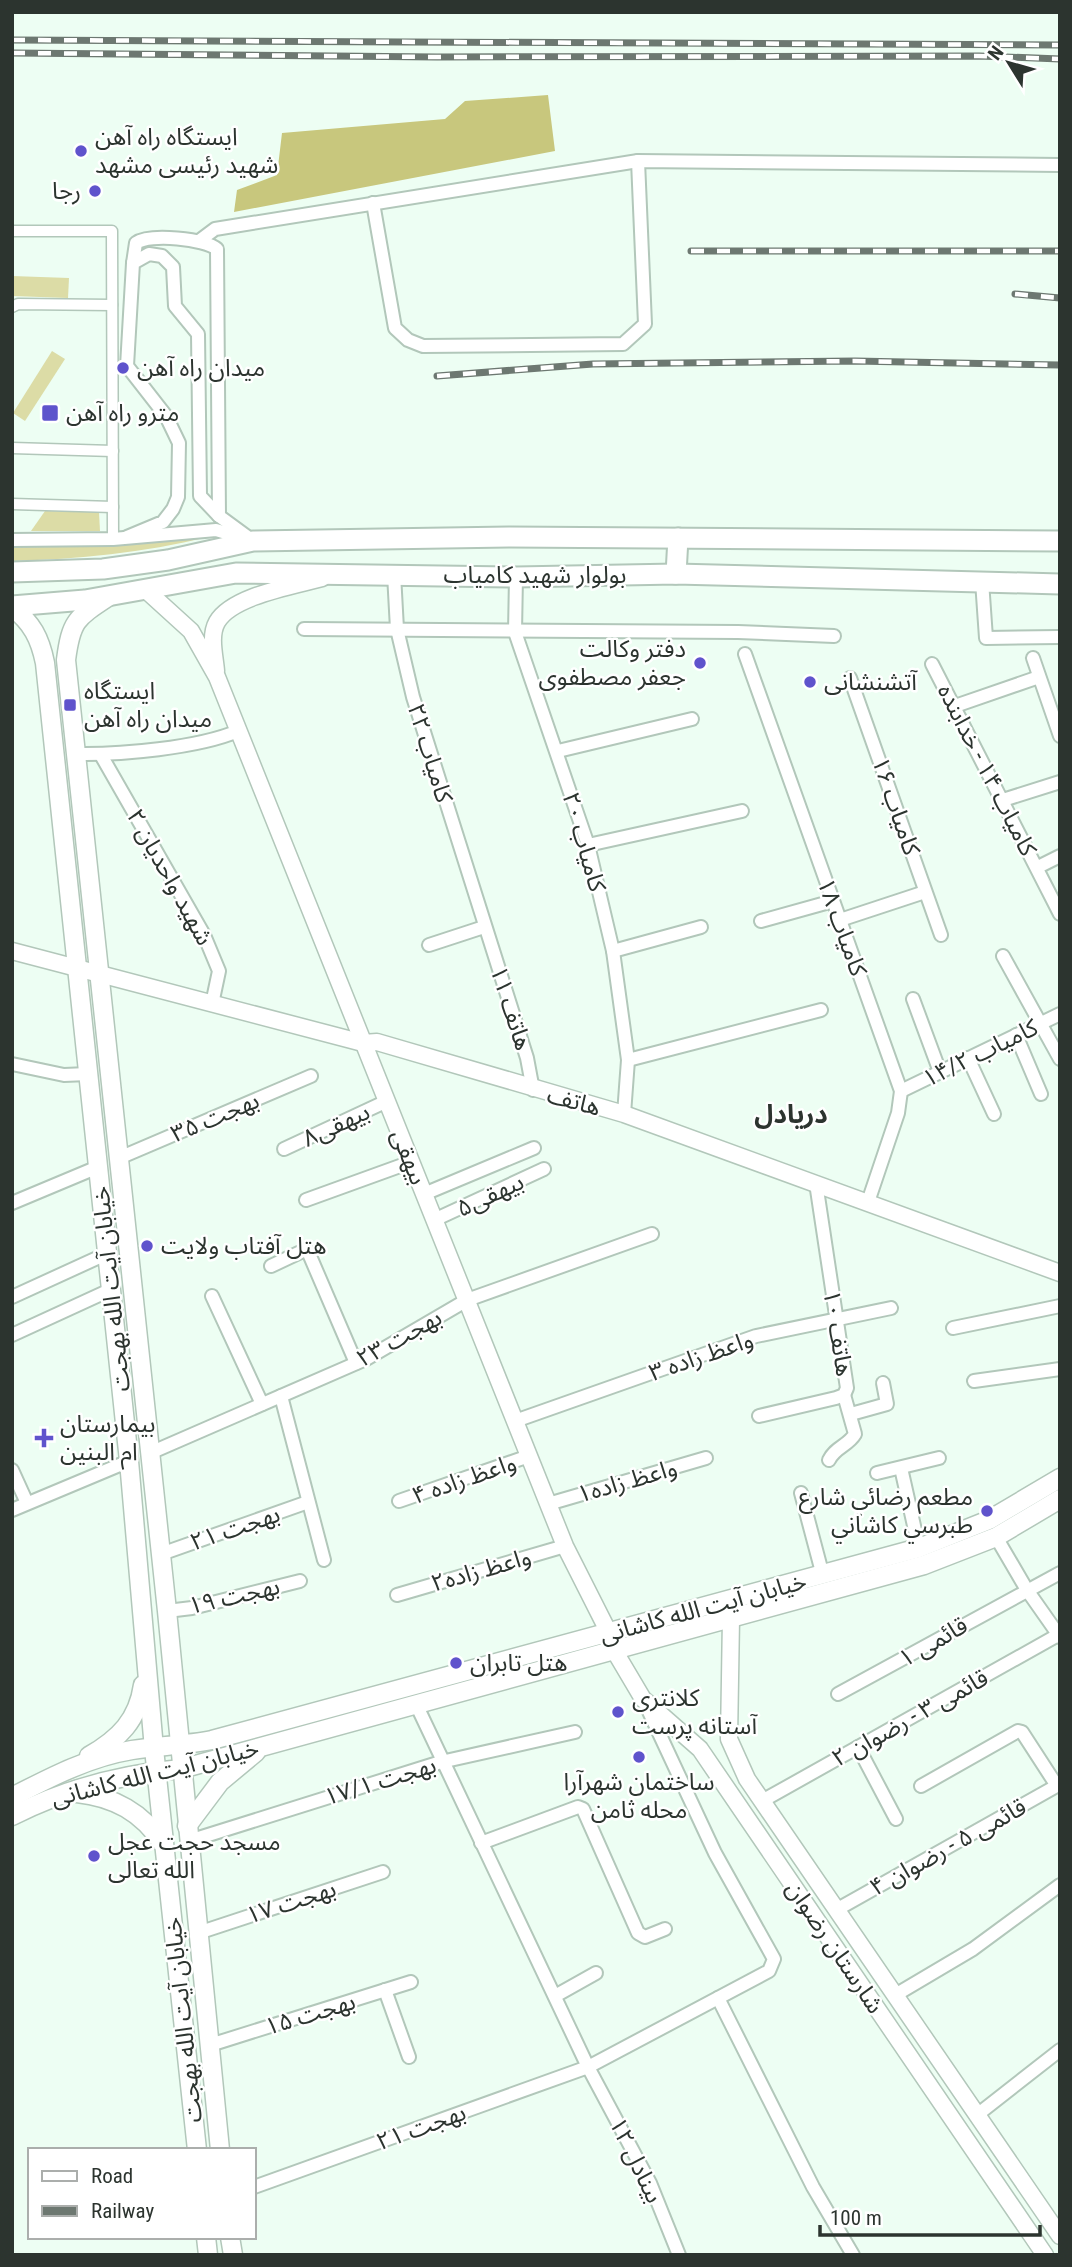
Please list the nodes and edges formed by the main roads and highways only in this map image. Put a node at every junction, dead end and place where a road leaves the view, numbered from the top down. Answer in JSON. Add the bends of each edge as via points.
{"nodes":[{"id":1,"x":678,"y":538,"type":"junction"},
{"id":2,"x":1060,"y":541,"type":"edge"},
{"id":3,"x":12,"y":572,"type":"edge"},
{"id":4,"x":676,"y":573,"type":"junction"},
{"id":5,"x":1060,"y":584,"type":"edge"},
{"id":6,"x":108,"y":597,"type":"junction"},
{"id":7,"x":12,"y":606,"type":"edge"},
{"id":8,"x":1060,"y":1478,"type":"edge"},
{"id":9,"x":1060,"y":1499,"type":"edge"},
{"id":10,"x":611,"y":1642,"type":"junction"},
{"id":11,"x":146,"y":1653,"type":"junction"},
{"id":12,"x":178,"y":1746,"type":"junction"},
{"id":13,"x":262,"y":1747,"type":"junction"},
{"id":14,"x":154,"y":1749,"type":"junction"},
{"id":15,"x":66,"y":1769,"type":"junction"},
{"id":16,"x":181,"y":1769,"type":"junction"},
{"id":17,"x":158,"y":1771,"type":"junction"},
{"id":18,"x":52,"y":1796,"type":"junction"},
{"id":19,"x":12,"y":1797,"type":"edge"},
{"id":20,"x":12,"y":1816,"type":"edge"},
{"id":21,"x":188,"y":1833,"type":"junction"},
{"id":22,"x":164,"y":1844,"type":"junction"},
{"id":23,"x":197,"y":2148,"type":"edge"},
{"id":24,"x":220,"y":2148,"type":"edge"}],
"edges":[{"from":1,"to":2,"type":"main road","name":"بولوار شهید کامیاب"},
{"from":1,"to":3,"type":"main road","name":"بولوار شهید کامیاب","via":[[253,541],[103,569]]},
{"from":1,"to":4,"type":"main road"},
{"from":4,"to":5,"type":"main road","name":"بولوار شهید کامیاب"},
{"from":4,"to":6,"type":"main road","name":"بولوار شهید کامیاب","via":[[516,577],[236,573]]},
{"from":6,"to":7,"type":"main road","name":"بولوار شهید کامیاب"},
{"from":6,"to":12,"type":"main road","name":"خیابان آیت الله بهجت","via":[[84,613],[70,630],[66,660]]},
{"from":7,"to":11,"type":"main road","name":"خیابان آیت الله بهجت","via":[[40,639],[45,663]]},
{"from":8,"to":10,"type":"main road","name":"خیابان آیت الله کاشانی","via":[[989,1520],[919,1548]]},
{"from":9,"to":10,"type":"main road","name":"خیابان آیت الله کاشانی","via":[[996,1537],[925,1565],[732,1618]]},
{"from":10,"to":12,"type":"main road","name":"خیابان آیت الله کاشانی"},
{"from":10,"to":13,"type":"main road","name":"خیابان آیت الله کاشانی"},
{"from":11,"to":14,"type":"main road","name":"خیابان آیت الله بهجت"},
{"from":11,"to":15,"type":"main road","via":[[141,1701],[131,1722],[117,1738]]},
{"from":12,"to":14,"type":"main road","name":"خیابان آیت الله کاشانی"},
{"from":12,"to":16,"type":"main road","name":"خیابان آیت الله بهجت"},
{"from":13,"to":16,"type":"main road","name":"خیابان آیت الله کاشانی"},
{"from":13,"to":21,"type":"main road","via":[[220,1782]]},
{"from":14,"to":15,"type":"main road","name":"خیابان آیت الله کاشانی","via":[[132,1750]]},
{"from":14,"to":17,"type":"main road","name":"خیابان آیت الله بهجت"},
{"from":15,"to":19,"type":"main road","name":"خیابان آیت الله کاشانی"},
{"from":16,"to":17,"type":"main road","name":"خیابان آیت الله کاشانی"},
{"from":16,"to":21,"type":"main road","name":"خیابان آیت الله بهجت"},
{"from":17,"to":18,"type":"main road","name":"خیابان آیت الله کاشانی"},
{"from":17,"to":22,"type":"main road","name":"خیابان آیت الله بهجت"},
{"from":18,"to":20,"type":"main road","name":"خیابان آیت الله کاشانی"},
{"from":18,"to":22,"type":"main road","via":[[102,1796],[133,1811]]},
{"from":21,"to":24,"type":"main road","name":"خیابان آیت الله بهجت"},
{"from":22,"to":23,"type":"main road","name":"خیابان آیت الله بهجت"}]}
